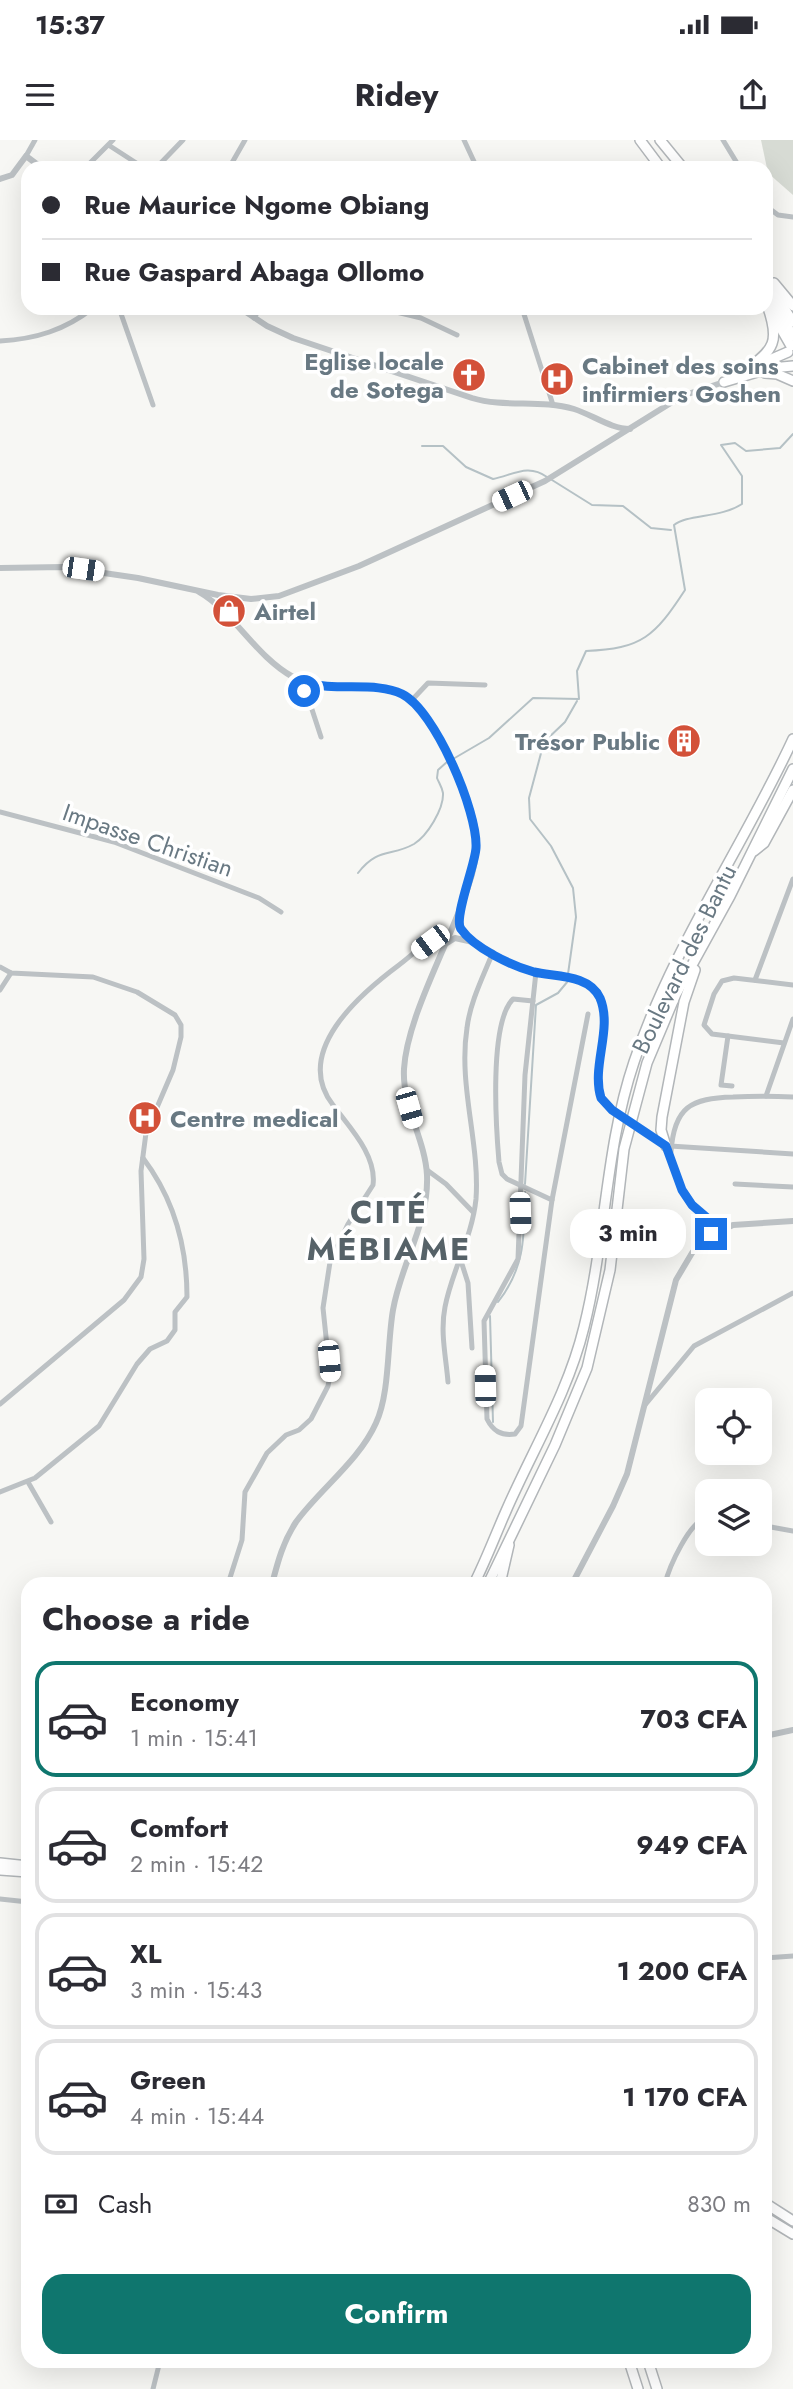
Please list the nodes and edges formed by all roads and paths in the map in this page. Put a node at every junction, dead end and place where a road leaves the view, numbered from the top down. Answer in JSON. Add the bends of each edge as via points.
{"nodes":[{"id":1,"x":35,"y":140,"type":"edge"},
{"id":2,"x":183,"y":140,"type":"edge"},
{"id":3,"x":245,"y":140,"type":"edge"},
{"id":4,"x":464,"y":140,"type":"edge"},
{"id":5,"x":639,"y":140,"type":"edge"},
{"id":6,"x":658,"y":140,"type":"edge"},
{"id":7,"x":723,"y":140,"type":"edge"},
{"id":8,"x":111,"y":143,"type":"edge"},
{"id":9,"x":26,"y":156,"type":"junction"},
{"id":10,"x":22,"y":161,"type":"edge"},
{"id":11,"x":33,"y":161,"type":"edge"},
{"id":12,"x":92,"y":161,"type":"edge"},
{"id":13,"x":135,"y":161,"type":"edge"},
{"id":14,"x":163,"y":161,"type":"edge"},
{"id":15,"x":233,"y":161,"type":"edge"},
{"id":16,"x":474,"y":161,"type":"edge"},
{"id":17,"x":654,"y":161,"type":"edge"},
{"id":18,"x":672,"y":161,"type":"edge"},
{"id":19,"x":677,"y":161,"type":"edge"},
{"id":20,"x":736,"y":161,"type":"edge"},
{"id":21,"x":21,"y":163,"type":"edge"},
{"id":22,"x":0,"y":179,"type":"edge"},
{"id":23,"x":773,"y":211,"type":"edge"},
{"id":24,"x":793,"y":217,"type":"edge"},
{"id":25,"x":773,"y":287,"type":"edge"},
{"id":26,"x":773,"y":289,"type":"edge"},
{"id":27,"x":773,"y":290,"type":"edge"},
{"id":28,"x":773,"y":297,"type":"edge"},
{"id":29,"x":793,"y":306,"type":"edge"},
{"id":30,"x":82,"y":315,"type":"edge"},
{"id":31,"x":121,"y":315,"type":"edge"},
{"id":32,"x":250,"y":315,"type":"edge"},
{"id":33,"x":256,"y":315,"type":"edge"},
{"id":34,"x":409,"y":315,"type":"edge"},
{"id":35,"x":524,"y":315,"type":"edge"},
{"id":36,"x":770,"y":315,"type":"edge"},
{"id":37,"x":773,"y":315,"type":"edge"},
{"id":38,"x":793,"y":315,"type":"edge"},
{"id":39,"x":254,"y":318,"type":"junction"},
{"id":40,"x":793,"y":322,"type":"edge"},
{"id":41,"x":457,"y":335,"type":"dead end"},
{"id":42,"x":0,"y":341,"type":"edge"},
{"id":43,"x":791,"y":344,"type":"edge"},
{"id":44,"x":793,"y":365,"type":"edge"},
{"id":45,"x":747,"y":372,"type":"junction"},
{"id":46,"x":793,"y":381,"type":"edge"},
{"id":47,"x":724,"y":382,"type":"joint"},
{"id":48,"x":153,"y":405,"type":"dead end"},
{"id":49,"x":552,"y":405,"type":"junction"},
{"id":50,"x":603,"y":421,"type":"junction"},
{"id":51,"x":632,"y":429,"type":"junction"},
{"id":52,"x":607,"y":445,"type":"junction"},
{"id":53,"x":0,"y":568,"type":"edge"},
{"id":54,"x":199,"y":592,"type":"junction"},
{"id":55,"x":231,"y":597,"type":"junction"},
{"id":56,"x":221,"y":612,"type":"junction"},
{"id":57,"x":303,"y":682,"type":"junction"},
{"id":58,"x":485,"y":685,"type":"dead end"},
{"id":59,"x":412,"y":700,"type":"junction"},
{"id":60,"x":321,"y":737,"type":"dead end"},
{"id":61,"x":793,"y":739,"type":"edge"},
{"id":62,"x":793,"y":769,"type":"edge"},
{"id":63,"x":793,"y":790,"type":"edge"},
{"id":64,"x":0,"y":811,"type":"edge"},
{"id":65,"x":752,"y":852,"type":"junction"},
{"id":66,"x":793,"y":879,"type":"edge"},
{"id":67,"x":281,"y":912,"type":"dead end"},
{"id":68,"x":457,"y":917,"type":"junction"},
{"id":69,"x":708,"y":936,"type":"junction"},
{"id":70,"x":448,"y":940,"type":"junction"},
{"id":71,"x":475,"y":942,"type":"junction"},
{"id":72,"x":493,"y":952,"type":"junction"},
{"id":73,"x":0,"y":967,"type":"edge"},
{"id":74,"x":536,"y":972,"type":"junction"},
{"id":75,"x":11,"y":973,"type":"junction"},
{"id":76,"x":755,"y":980,"type":"junction"},
{"id":77,"x":793,"y":985,"type":"edge"},
{"id":78,"x":0,"y":990,"type":"edge"},
{"id":79,"x":533,"y":1000,"type":"junction"},
{"id":80,"x":588,"y":1014,"type":"dead end"},
{"id":81,"x":793,"y":1019,"type":"edge"},
{"id":82,"x":728,"y":1036,"type":"junction"},
{"id":83,"x":784,"y":1043,"type":"junction"},
{"id":84,"x":732,"y":1086,"type":"dead end"},
{"id":85,"x":792,"y":1095,"type":"edge"},
{"id":86,"x":766,"y":1096,"type":"junction"},
{"id":87,"x":661,"y":1124,"type":"junction"},
{"id":88,"x":648,"y":1134,"type":"junction"},
{"id":89,"x":670,"y":1149,"type":"junction"},
{"id":90,"x":793,"y":1154,"type":"edge"},
{"id":91,"x":143,"y":1158,"type":"junction"},
{"id":92,"x":427,"y":1170,"type":"junction"},
{"id":93,"x":735,"y":1184,"type":"dead end"},
{"id":94,"x":520,"y":1185,"type":"junction"},
{"id":95,"x":793,"y":1187,"type":"edge"},
{"id":96,"x":552,"y":1200,"type":"junction"},
{"id":97,"x":474,"y":1213,"type":"junction"},
{"id":98,"x":706,"y":1217,"type":"junction"},
{"id":99,"x":793,"y":1221,"type":"edge"},
{"id":100,"x":733,"y":1225,"type":"junction"},
{"id":101,"x":707,"y":1237,"type":"junction"},
{"id":102,"x":461,"y":1261,"type":"junction"},
{"id":103,"x":793,"y":1293,"type":"edge"},
{"id":104,"x":472,"y":1348,"type":"dead end"},
{"id":105,"x":448,"y":1381,"type":"dead end"},
{"id":106,"x":0,"y":1404,"type":"edge"},
{"id":107,"x":643,"y":1408,"type":"junction"},
{"id":108,"x":28,"y":1482,"type":"junction"},
{"id":109,"x":0,"y":1492,"type":"edge"},
{"id":110,"x":51,"y":1522,"type":"dead end"},
{"id":111,"x":695,"y":1524,"type":"edge"},
{"id":112,"x":772,"y":1527,"type":"edge"},
{"id":113,"x":793,"y":1531,"type":"edge"},
{"id":114,"x":508,"y":1540,"type":"junction"},
{"id":115,"x":230,"y":1577,"type":"edge"},
{"id":116,"x":274,"y":1577,"type":"edge"},
{"id":117,"x":476,"y":1577,"type":"edge"},
{"id":118,"x":491,"y":1577,"type":"edge"},
{"id":119,"x":502,"y":1577,"type":"edge"},
{"id":120,"x":576,"y":1577,"type":"edge"},
{"id":121,"x":667,"y":1577,"type":"edge"},
{"id":122,"x":793,"y":1730,"type":"edge"},
{"id":123,"x":772,"y":1734,"type":"edge"},
{"id":124,"x":0,"y":1863,"type":"edge"},
{"id":125,"x":21,"y":1865,"type":"edge"},
{"id":126,"x":0,"y":1870,"type":"edge"},
{"id":127,"x":21,"y":1872,"type":"edge"},
{"id":128,"x":0,"y":1899,"type":"edge"},
{"id":129,"x":21,"y":1901,"type":"edge"},
{"id":130,"x":793,"y":1955,"type":"edge"},
{"id":131,"x":772,"y":1957,"type":"edge"},
{"id":132,"x":772,"y":2207,"type":"edge"},
{"id":133,"x":791,"y":2219,"type":"edge"},
{"id":134,"x":772,"y":2221,"type":"edge"},
{"id":135,"x":793,"y":2234,"type":"edge"},
{"id":136,"x":158,"y":2368,"type":"edge"},
{"id":137,"x":631,"y":2368,"type":"edge"},
{"id":138,"x":650,"y":2368,"type":"edge"},
{"id":139,"x":153,"y":2389,"type":"edge"},
{"id":140,"x":638,"y":2389,"type":"edge"},
{"id":141,"x":657,"y":2389,"type":"edge"}],
"edges":[{"from":1,"to":9,"type":"street"},
{"from":2,"to":14,"type":"street"},
{"from":3,"to":15,"type":"street"},
{"from":4,"to":16,"type":"street"},
{"from":5,"to":17,"type":"highway"},
{"from":6,"to":18,"type":"highway"},
{"from":6,"to":19,"type":"highway"},
{"from":7,"to":20,"type":"street"},
{"from":8,"to":12,"type":"street"},
{"from":8,"to":13,"type":"street"},
{"from":9,"to":10,"type":"street"},
{"from":9,"to":11,"type":"street"},
{"from":21,"to":22,"type":"street","via":[[12,175]]},
{"from":23,"to":24,"type":"street"},
{"from":25,"to":29,"type":"highway"},
{"from":26,"to":38,"type":"highway"},
{"from":27,"to":40,"type":"highway"},
{"from":28,"to":43,"type":"highway"},
{"from":30,"to":42,"type":"street","via":[[42,335]]},
{"from":31,"to":48,"type":"street"},
{"from":32,"to":39,"type":"street"},
{"from":33,"to":39,"type":"street"},
{"from":34,"to":41,"type":"street"},
{"from":35,"to":49,"type":"street"},
{"from":36,"to":45,"type":"highway","via":[[773,344]]},
{"from":37,"to":43,"type":"highway"},
{"from":39,"to":49,"type":"street","via":[[293,338],[481,401]]},
{"from":43,"to":44,"type":"highway"},
{"from":43,"to":45,"type":"highway"},
{"from":44,"to":45,"type":"highway"},
{"from":45,"to":46,"type":"highway","via":[[777,373]]},
{"from":45,"to":47,"type":"highway"},
{"from":47,"to":51,"type":"street","via":[[682,396]]},
{"from":49,"to":50,"type":"street"},
{"from":50,"to":51,"type":"street"},
{"from":50,"to":52,"type":"street","via":[[612,434]]},
{"from":51,"to":52,"type":"street"},
{"from":52,"to":55,"type":"street","via":[[545,481],[295,592],[261,599]]},
{"from":53,"to":54,"type":"street","via":[[83,569]]},
{"from":54,"to":55,"type":"street"},
{"from":54,"to":56,"type":"street"},
{"from":55,"to":56,"type":"street","via":[[220,601]]},
{"from":56,"to":57,"type":"street","via":[[271,662]]},
{"from":57,"to":59,"type":"street","via":[[332,689],[382,688]]},
{"from":57,"to":60,"type":"street"},
{"from":58,"to":59,"type":"street","via":[[428,683]]},
{"from":59,"to":68,"type":"street","via":[[448,756],[466,794],[476,835],[471,877]]},
{"from":61,"to":117,"type":"highway","name":"Boulevard des Bantu","via":[[683,950],[639,1048],[620,1108],[596,1269],[574,1363],[558,1407]]},
{"from":62,"to":65,"type":"highway","name":"Boulevard des Bantu"},
{"from":63,"to":65,"type":"highway","via":[[764,843]]},
{"from":64,"to":67,"type":"street","name":"Impasse Christian","via":[[114,842],[259,898]]},
{"from":65,"to":69,"type":"highway","name":"Boulevard des Bantu"},
{"from":66,"to":76,"type":"street"},
{"from":68,"to":70,"type":"street"},
{"from":68,"to":71,"type":"street","via":[[462,931]]},
{"from":69,"to":87,"type":"highway","via":[[684,1002]]},
{"from":69,"to":114,"type":"highway","name":"Boulevard des Bantu","via":[[663,1023],[633,1109],[607,1291],[587,1368]]},
{"from":70,"to":71,"type":"street"},
{"from":70,"to":92,"type":"street","via":[[413,1028],[404,1066],[406,1097]]},
{"from":70,"to":115,"type":"street","via":[[436,938],[382,978],[354,1004],[321,1052],[324,1088],[356,1134],[373,1185],[340,1239],[326,1283],[328,1386],[311,1419],[267,1453],[245,1492],[242,1539]]},
{"from":71,"to":72,"type":"street"},
{"from":72,"to":74,"type":"street"},
{"from":72,"to":97,"type":"street","via":[[466,1029]]},
{"from":73,"to":75,"type":"street"},
{"from":74,"to":79,"type":"street"},
{"from":74,"to":88,"type":"street","bridge":true,"via":[[585,982],[598,993],[604,1019],[600,1093],[612,1110]]},
{"from":75,"to":78,"type":"street"},
{"from":75,"to":91,"type":"street","via":[[93,977],[138,992],[175,1016],[181,1025],[180,1051],[146,1133]]},
{"from":76,"to":77,"type":"street"},
{"from":76,"to":82,"type":"street","via":[[722,981],[714,994],[705,1030]]},
{"from":79,"to":94,"type":"street"},
{"from":79,"to":94,"type":"street","via":[[513,999],[507,1005],[498,1044],[500,1170]]},
{"from":80,"to":96,"type":"street"},
{"from":81,"to":83,"type":"street"},
{"from":82,"to":83,"type":"street"},
{"from":82,"to":84,"type":"street","via":[[721,1085]]},
{"from":83,"to":86,"type":"street"},
{"from":85,"to":86,"type":"street"},
{"from":86,"to":89,"type":"street","via":[[711,1097],[693,1103],[678,1118]]},
{"from":87,"to":88,"type":"highway","via":[[656,1133]]},
{"from":87,"to":89,"type":"highway"},
{"from":88,"to":89,"type":"street"},
{"from":89,"to":90,"type":"street"},
{"from":89,"to":98,"type":"street","via":[[679,1185]]},
{"from":91,"to":106,"type":"street","via":[[141,1277],[124,1300]]},
{"from":91,"to":108,"type":"street","via":[[164,1187],[175,1215],[187,1297],[175,1312],[174,1330],[137,1364],[99,1426]]},
{"from":92,"to":97,"type":"street"},
{"from":92,"to":116,"type":"street","via":[[423,1217],[394,1303],[376,1423],[292,1528]]},
{"from":93,"to":95,"type":"street"},
{"from":94,"to":96,"type":"street"},
{"from":94,"to":96,"type":"street","via":[[518,1259],[484,1321],[487,1419],[499,1433],[515,1434],[521,1426]]},
{"from":97,"to":102,"type":"street"},
{"from":98,"to":100,"type":"street"},
{"from":98,"to":101,"type":"street","via":[[714,1227]]},
{"from":99,"to":100,"type":"street"},
{"from":100,"to":101,"type":"street"},
{"from":101,"to":107,"type":"street","via":[[676,1280]]},
{"from":102,"to":104,"type":"street","via":[[468,1283]]},
{"from":102,"to":105,"type":"street","via":[[444,1309]]},
{"from":103,"to":107,"type":"street","via":[[694,1346]]},
{"from":107,"to":120,"type":"street","via":[[621,1490]]},
{"from":108,"to":109,"type":"street"},
{"from":108,"to":110,"type":"street"},
{"from":111,"to":121,"type":"street"},
{"from":112,"to":113,"type":"street"},
{"from":114,"to":118,"type":"highway","name":"Boulevard des Bantu"},
{"from":114,"to":119,"type":"highway"},
{"from":122,"to":123,"type":"street"},
{"from":124,"to":125,"type":"highway"},
{"from":126,"to":127,"type":"highway"},
{"from":128,"to":129,"type":"street"},
{"from":130,"to":131,"type":"street"},
{"from":132,"to":133,"type":"highway"},
{"from":134,"to":135,"type":"highway"},
{"from":136,"to":139,"type":"street"},
{"from":137,"to":140,"type":"highway"},
{"from":138,"to":141,"type":"highway"}]}
